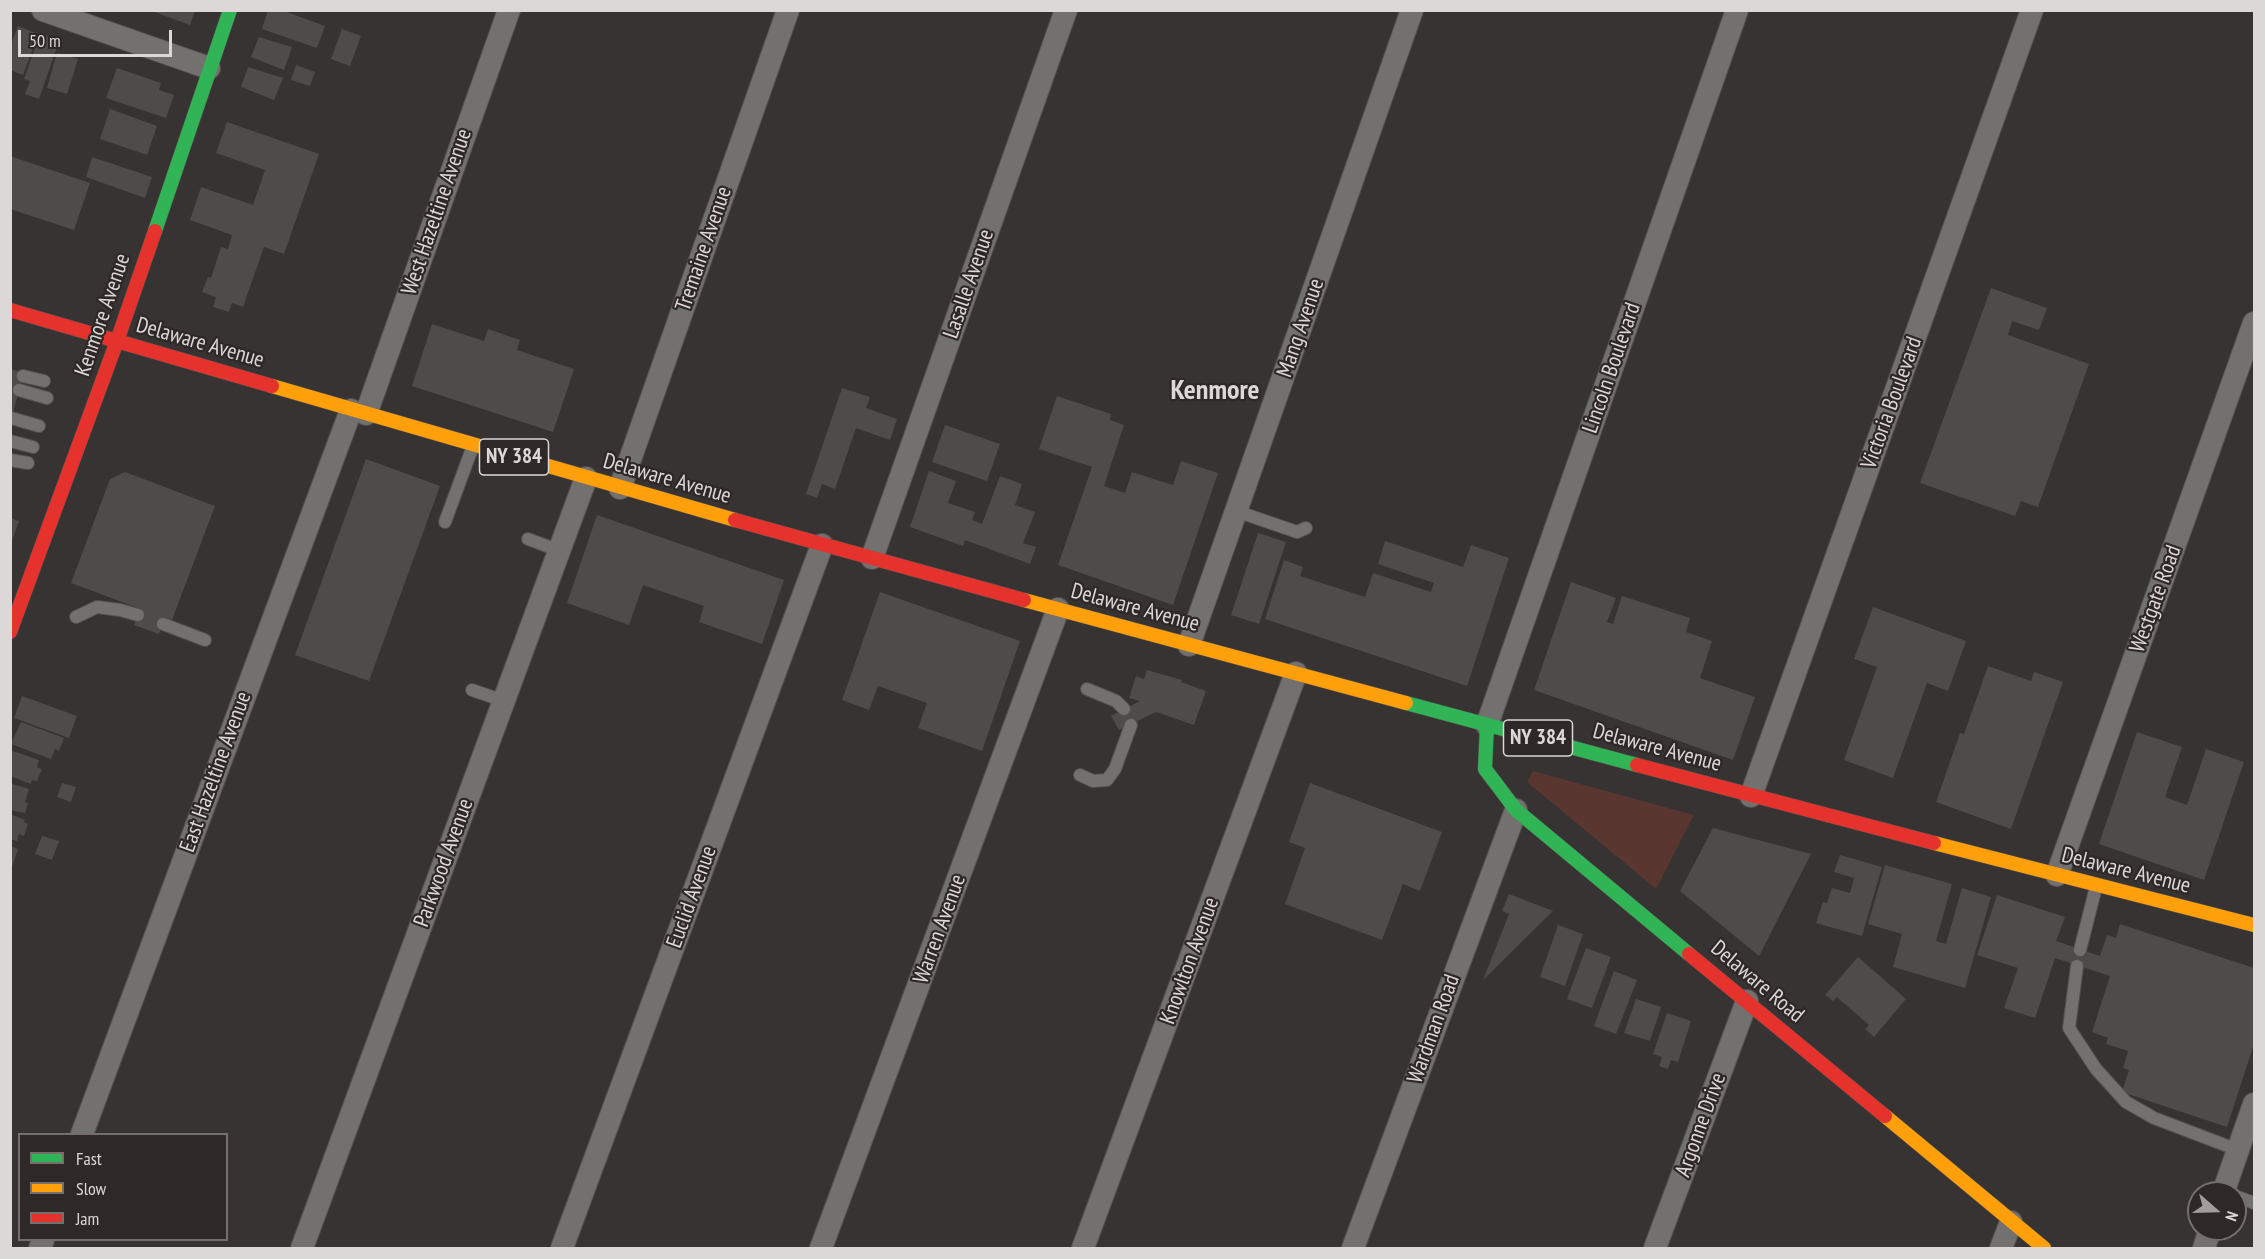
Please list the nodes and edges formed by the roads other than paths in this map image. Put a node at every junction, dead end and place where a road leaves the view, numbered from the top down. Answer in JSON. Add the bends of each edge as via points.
{"nodes":[{"id":1,"x":44,"y":10,"type":"edge"},
{"id":2,"x":230,"y":10,"type":"edge"},
{"id":3,"x":509,"y":10,"type":"edge"},
{"id":4,"x":788,"y":10,"type":"edge"},
{"id":5,"x":1066,"y":10,"type":"edge"},
{"id":6,"x":1412,"y":10,"type":"edge"},
{"id":7,"x":1737,"y":10,"type":"edge"},
{"id":8,"x":2032,"y":10,"type":"edge"},
{"id":9,"x":209,"y":68,"type":"junction"},
{"id":10,"x":10,"y":310,"type":"edge"},
{"id":11,"x":2254,"y":323,"type":"edge"},
{"id":12,"x":117,"y":340,"type":"junction"},
{"id":13,"x":23,"y":376,"type":"dead end"},
{"id":14,"x":44,"y":381,"type":"dead end"},
{"id":15,"x":19,"y":390,"type":"dead end"},
{"id":16,"x":47,"y":398,"type":"dead end"},
{"id":17,"x":358,"y":412,"type":"junction"},
{"id":18,"x":11,"y":418,"type":"edge"},
{"id":19,"x":39,"y":426,"type":"dead end"},
{"id":20,"x":10,"y":441,"type":"edge"},
{"id":21,"x":473,"y":445,"type":"junction"},
{"id":22,"x":33,"y":447,"type":"dead end"},
{"id":23,"x":10,"y":460,"type":"edge"},
{"id":24,"x":28,"y":463,"type":"dead end"},
{"id":25,"x":586,"y":478,"type":"junction"},
{"id":26,"x":620,"y":488,"type":"junction"},
{"id":27,"x":1236,"y":512,"type":"junction"},
{"id":28,"x":445,"y":522,"type":"dead end"},
{"id":29,"x":1306,"y":528,"type":"dead end"},
{"id":30,"x":528,"y":539,"type":"dead end"},
{"id":31,"x":822,"y":545,"type":"junction"},
{"id":32,"x":560,"y":551,"type":"junction"},
{"id":33,"x":872,"y":558,"type":"junction"},
{"id":34,"x":1058,"y":609,"type":"junction"},
{"id":35,"x":138,"y":615,"type":"dead end"},
{"id":36,"x":76,"y":617,"type":"dead end"},
{"id":37,"x":163,"y":624,"type":"dead end"},
{"id":38,"x":10,"y":632,"type":"edge"},
{"id":39,"x":205,"y":640,"type":"dead end"},
{"id":40,"x":1189,"y":645,"type":"junction"},
{"id":41,"x":1296,"y":673,"type":"junction"},
{"id":42,"x":1087,"y":689,"type":"dead end"},
{"id":43,"x":472,"y":690,"type":"dead end"},
{"id":44,"x":504,"y":701,"type":"junction"},
{"id":45,"x":1124,"y":709,"type":"dead end"},
{"id":46,"x":1131,"y":725,"type":"dead end"},
{"id":47,"x":1487,"y":725,"type":"junction"},
{"id":48,"x":1080,"y":776,"type":"dead end"},
{"id":49,"x":1751,"y":795,"type":"junction"},
{"id":50,"x":1516,"y":810,"type":"junction"},
{"id":51,"x":2057,"y":875,"type":"junction"},
{"id":52,"x":2096,"y":886,"type":"junction"},
{"id":53,"x":2254,"y":925,"type":"edge"},
{"id":54,"x":2080,"y":950,"type":"dead end"},
{"id":55,"x":2077,"y":966,"type":"dead end"},
{"id":56,"x":1747,"y":1001,"type":"junction"},
{"id":57,"x":2254,"y":1104,"type":"edge"},
{"id":58,"x":82,"y":1133,"type":"edge"},
{"id":59,"x":2238,"y":1150,"type":"junction"},
{"id":60,"x":2230,"y":1181,"type":"edge"},
{"id":61,"x":2011,"y":1222,"type":"junction"},
{"id":62,"x":302,"y":1248,"type":"edge"},
{"id":63,"x":562,"y":1248,"type":"edge"},
{"id":64,"x":821,"y":1248,"type":"edge"},
{"id":65,"x":1083,"y":1248,"type":"edge"},
{"id":66,"x":1353,"y":1248,"type":"edge"},
{"id":67,"x":1655,"y":1248,"type":"edge"},
{"id":68,"x":2001,"y":1248,"type":"edge"},
{"id":69,"x":2044,"y":1248,"type":"edge"}],
"edges":[{"from":1,"to":9,"type":"street"},
{"from":2,"to":9,"type":"main road","name":"Kenmore Avenue"},
{"from":3,"to":17,"type":"street","name":"West Hazeltine Avenue"},
{"from":4,"to":26,"type":"street","name":"Tremaine Avenue"},
{"from":5,"to":33,"type":"street","name":"Lasalle Avenue"},
{"from":6,"to":27,"type":"street","name":"Mang Avenue"},
{"from":7,"to":47,"type":"street","name":"Lincoln Boulevard"},
{"from":8,"to":49,"type":"street","name":"Victoria Boulevard"},
{"from":9,"to":12,"type":"main road","name":"Kenmore Avenue"},
{"from":10,"to":12,"type":"main road","name":"Delaware Avenue","number":"NY 384"},
{"from":11,"to":51,"type":"street","name":"Westgate Road"},
{"from":12,"to":17,"type":"main road","name":"Delaware Avenue","number":"NY 384"},
{"from":12,"to":38,"type":"main road","name":"Kenmore Avenue"},
{"from":13,"to":14,"type":"lane"},
{"from":15,"to":16,"type":"lane"},
{"from":17,"to":21,"type":"main road","name":"Delaware Avenue","number":"NY 384"},
{"from":17,"to":58,"type":"street","name":"East Hazeltine Avenue"},
{"from":18,"to":19,"type":"lane"},
{"from":20,"to":22,"type":"lane"},
{"from":21,"to":25,"type":"main road","name":"Delaware Avenue","number":"NY 384"},
{"from":21,"to":28,"type":"lane"},
{"from":23,"to":24,"type":"lane"},
{"from":25,"to":26,"type":"main road","name":"Delaware Avenue","number":"NY 384"},
{"from":25,"to":32,"type":"street","name":"Parkwood Avenue"},
{"from":26,"to":31,"type":"main road","name":"Delaware Avenue","number":"NY 384"},
{"from":27,"to":29,"type":"lane","via":[[1297,532]]},
{"from":27,"to":40,"type":"street","name":"Mang Avenue"},
{"from":30,"to":32,"type":"lane"},
{"from":31,"to":33,"type":"main road","name":"Delaware Avenue","number":"NY 384"},
{"from":31,"to":63,"type":"street","name":"Euclid Avenue"},
{"from":32,"to":44,"type":"street","name":"Parkwood Avenue"},
{"from":33,"to":34,"type":"main road","name":"Delaware Avenue","number":"NY 384"},
{"from":34,"to":40,"type":"main road","name":"Delaware Avenue","number":"NY 384"},
{"from":34,"to":64,"type":"street","name":"Warren Avenue"},
{"from":35,"to":36,"type":"lane","via":[[97,607]]},
{"from":37,"to":39,"type":"lane"},
{"from":40,"to":41,"type":"main road","name":"Delaware Avenue","number":"NY 384"},
{"from":41,"to":47,"type":"main road","name":"Delaware Avenue","number":"NY 384"},
{"from":41,"to":65,"type":"street","name":"Knowlton Avenue"},
{"from":42,"to":45,"type":"lane","via":[[1116,701]]},
{"from":43,"to":44,"type":"lane"},
{"from":44,"to":62,"type":"street","name":"Parkwood Avenue"},
{"from":46,"to":48,"type":"lane","via":[[1116,769],[1107,780],[1093,781]]},
{"from":47,"to":49,"type":"main road","name":"Delaware Avenue","number":"NY 384"},
{"from":47,"to":50,"type":"main road","name":"Delaware Road","via":[[1485,769]]},
{"from":49,"to":51,"type":"main road","name":"Delaware Avenue","number":"NY 384"},
{"from":50,"to":56,"type":"main road","name":"Delaware Road"},
{"from":50,"to":66,"type":"street","name":"Wardman Road"},
{"from":51,"to":52,"type":"main road","name":"Delaware Avenue","number":"NY 384"},
{"from":52,"to":53,"type":"main road","name":"Delaware Avenue","number":"NY 384"},
{"from":52,"to":54,"type":"lane"},
{"from":55,"to":59,"type":"lane","via":[[2069,1028],[2096,1069],[2126,1102],[2154,1118]]},
{"from":56,"to":61,"type":"main road","name":"Delaware Road"},
{"from":56,"to":67,"type":"street","name":"Argonne Drive"},
{"from":57,"to":59,"type":"street"},
{"from":59,"to":60,"type":"street"},
{"from":61,"to":68,"type":"street"},
{"from":61,"to":69,"type":"main road","name":"Delaware Road"}]}
